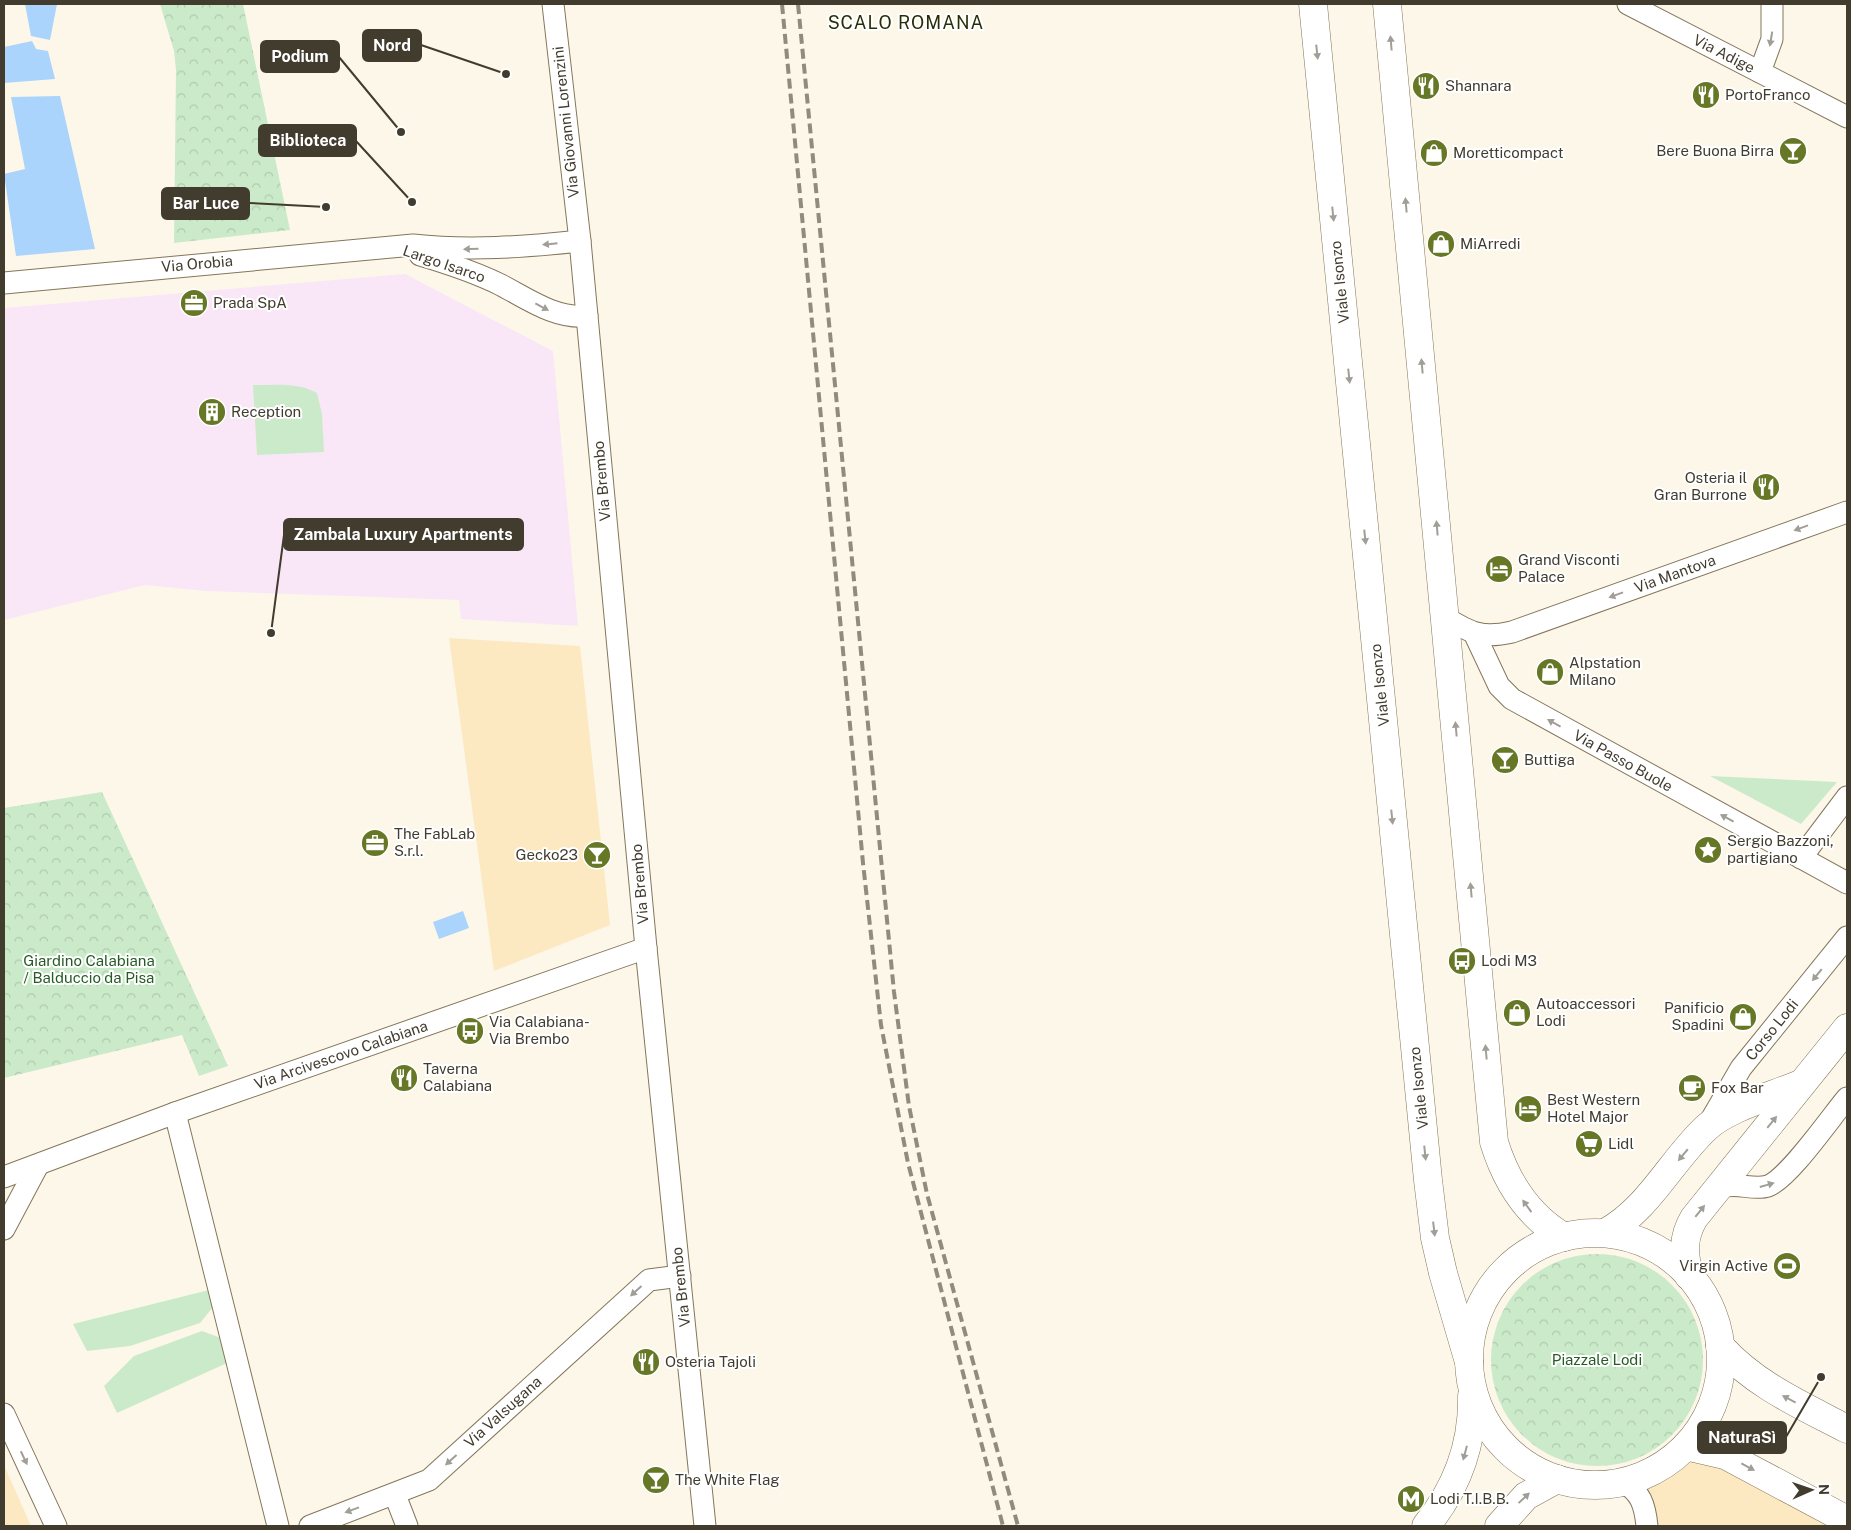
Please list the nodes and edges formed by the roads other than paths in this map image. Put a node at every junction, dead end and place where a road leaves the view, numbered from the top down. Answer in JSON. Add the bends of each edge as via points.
{"nodes":[{"id":1,"x":553,"y":4,"type":"edge"},
{"id":2,"x":1313,"y":4,"type":"edge"},
{"id":3,"x":1387,"y":4,"type":"edge"},
{"id":4,"x":1628,"y":4,"type":"edge"},
{"id":5,"x":1772,"y":4,"type":"edge"},
{"id":6,"x":1760,"y":72,"type":"junction"},
{"id":7,"x":1847,"y":117,"type":"edge"},
{"id":8,"x":580,"y":241,"type":"junction"},
{"id":9,"x":391,"y":247,"type":"junction"},
{"id":10,"x":520,"y":247,"type":"junction"},
{"id":11,"x":4,"y":283,"type":"edge"},
{"id":12,"x":500,"y":284,"type":"junction"},
{"id":13,"x":587,"y":316,"type":"junction"},
{"id":14,"x":1847,"y":512,"type":"edge"},
{"id":15,"x":1446,"y":618,"type":"junction"},
{"id":16,"x":1475,"y":635,"type":"junction"},
{"id":17,"x":1847,"y":798,"type":"edge"},
{"id":18,"x":1801,"y":858,"type":"junction"},
{"id":19,"x":1847,"y":883,"type":"edge"},
{"id":20,"x":1847,"y":937,"type":"edge"},
{"id":21,"x":646,"y":948,"type":"junction"},
{"id":22,"x":1847,"y":1028,"type":"edge"},
{"id":23,"x":1803,"y":1083,"type":"junction"},
{"id":24,"x":1847,"y":1098,"type":"edge"},
{"id":25,"x":175,"y":1113,"type":"junction"},
{"id":26,"x":1705,"y":1129,"type":"junction"},
{"id":27,"x":38,"y":1165,"type":"junction"},
{"id":28,"x":4,"y":1177,"type":"edge"},
{"id":29,"x":1719,"y":1188,"type":"junction"},
{"id":30,"x":4,"y":1228,"type":"edge"},
{"id":31,"x":1604,"y":1233,"type":"junction"},
{"id":32,"x":1564,"y":1237,"type":"junction"},
{"id":33,"x":680,"y":1276,"type":"junction"},
{"id":34,"x":1689,"y":1276,"type":"junction"},
{"id":35,"x":1720,"y":1346,"type":"junction"},
{"id":36,"x":1471,"y":1375,"type":"junction"},
{"id":37,"x":4,"y":1414,"type":"edge"},
{"id":38,"x":1847,"y":1429,"type":"edge"},
{"id":39,"x":1686,"y":1446,"type":"junction"},
{"id":40,"x":1557,"y":1479,"type":"junction"},
{"id":41,"x":1622,"y":1482,"type":"junction"},
{"id":42,"x":395,"y":1495,"type":"junction"},
{"id":43,"x":1847,"y":1520,"type":"edge"},
{"id":44,"x":56,"y":1526,"type":"edge"},
{"id":45,"x":278,"y":1526,"type":"edge"},
{"id":46,"x":310,"y":1526,"type":"edge"},
{"id":47,"x":407,"y":1526,"type":"edge"},
{"id":48,"x":705,"y":1526,"type":"edge"},
{"id":49,"x":1426,"y":1526,"type":"edge"},
{"id":50,"x":1499,"y":1526,"type":"edge"},
{"id":51,"x":1647,"y":1526,"type":"edge"}],
"edges":[{"from":1,"to":8,"type":"street","name":"Via Giovanni Lorenzini"},
{"from":2,"to":36,"type":"main road","name":"Viale Isonzo","one_way":true,"via":[[1428,1180],[1439,1255]]},
{"from":15,"to":3,"type":"main road","one_way":true},
{"from":4,"to":6,"type":"street","name":"Via Adige"},
{"from":5,"to":6,"type":"street","one_way":true,"via":[[1772,39]]},
{"from":6,"to":7,"type":"street","name":"Via Adige"},
{"from":8,"to":10,"type":"street","name":"Largo Isarco","one_way":true},
{"from":8,"to":13,"type":"street","name":"Via Brembo"},
{"from":10,"to":9,"type":"street","name":"Largo Isarco","one_way":true},
{"from":9,"to":11,"type":"street","name":"Via Orobia"},
{"from":9,"to":12,"type":"street","name":"Largo Isarco","via":[[453,265]]},
{"from":10,"to":12,"type":"street","via":[[510,253],[500,266]]},
{"from":12,"to":13,"type":"street","name":"Largo Isarco","one_way":true,"via":[[551,311],[572,318]]},
{"from":13,"to":21,"type":"street","name":"Via Brembo"},
{"from":14,"to":16,"type":"street","name":"Via Mantova","one_way":true,"via":[[1527,627],[1499,635]]},
{"from":15,"to":16,"type":"street"},
{"from":32,"to":15,"type":"main road","one_way":true,"via":[[1544,1223],[1523,1200],[1501,1166],[1494,1142]]},
{"from":18,"to":16,"type":"street","name":"Via Passo Buole","one_way":true,"via":[[1512,699],[1499,686]]},
{"from":17,"to":18,"type":"street"},
{"from":18,"to":19,"type":"street","name":"Via Passo Buole"},
{"from":20,"to":26,"type":"street","name":"Corso Lodi","one_way":true,"via":[[1741,1068]]},
{"from":21,"to":25,"type":"street","name":"Via Arcivescovo Calabiana"},
{"from":21,"to":33,"type":"street","name":"Via Brembo"},
{"from":22,"to":23,"type":"main road","name":"Corso Lodi"},
{"from":23,"to":26,"type":"main road","name":"Corso Lodi","via":[[1725,1116]]},
{"from":29,"to":23,"type":"main road","name":"Corso Lodi","one_way":true},
{"from":29,"to":24,"type":"street","one_way":true,"via":[[1729,1185],[1765,1187],[1774,1183]]},
{"from":25,"to":27,"type":"street","name":"Via Arcivescovo Calabiana"},
{"from":25,"to":45,"type":"street"},
{"from":26,"to":31,"type":"main road","name":"Corso Lodi","one_way":true,"via":[[1643,1203]]},
{"from":27,"to":28,"type":"street","name":"Via Arcivescovo Calabiana"},
{"from":27,"to":30,"type":"street"},
{"from":34,"to":29,"type":"main road","name":"Corso Lodi","one_way":true,"via":[[1684,1248],[1687,1233],[1694,1218]]},
{"from":31,"to":32,"type":"main road"},
{"from":31,"to":34,"type":"main road","via":[[1651,1246],[1671,1258]]},
{"from":32,"to":36,"type":"main road","via":[[1529,1251],[1495,1282],[1478,1313],[1471,1335]]},
{"from":33,"to":42,"type":"street","name":"Via Valsugana","one_way":true,"via":[[649,1280],[429,1480]]},
{"from":33,"to":48,"type":"street","name":"Via Brembo"},
{"from":34,"to":35,"type":"main road","via":[[1710,1309]]},
{"from":38,"to":35,"type":"main road","one_way":true,"via":[[1760,1383]]},
{"from":35,"to":39,"type":"main road","via":[[1719,1378],[1706,1417]]},
{"from":36,"to":40,"type":"main road","via":[[1484,1420],[1499,1440],[1528,1466]]},
{"from":36,"to":49,"type":"main road","one_way":true,"via":[[1470,1430],[1459,1472],[1449,1495]]},
{"from":37,"to":44,"type":"street","one_way":true},
{"from":39,"to":41,"type":"main road","via":[[1658,1468]]},
{"from":39,"to":43,"type":"main road","one_way":true,"via":[[1725,1455]]},
{"from":40,"to":41,"type":"main road","via":[[1581,1484]]},
{"from":50,"to":40,"type":"main road","one_way":true,"via":[[1526,1496]]},
{"from":41,"to":51,"type":"street","via":[[1639,1495]]},
{"from":42,"to":46,"type":"street","name":"Via Valsugana","one_way":true},
{"from":42,"to":47,"type":"street"}]}
